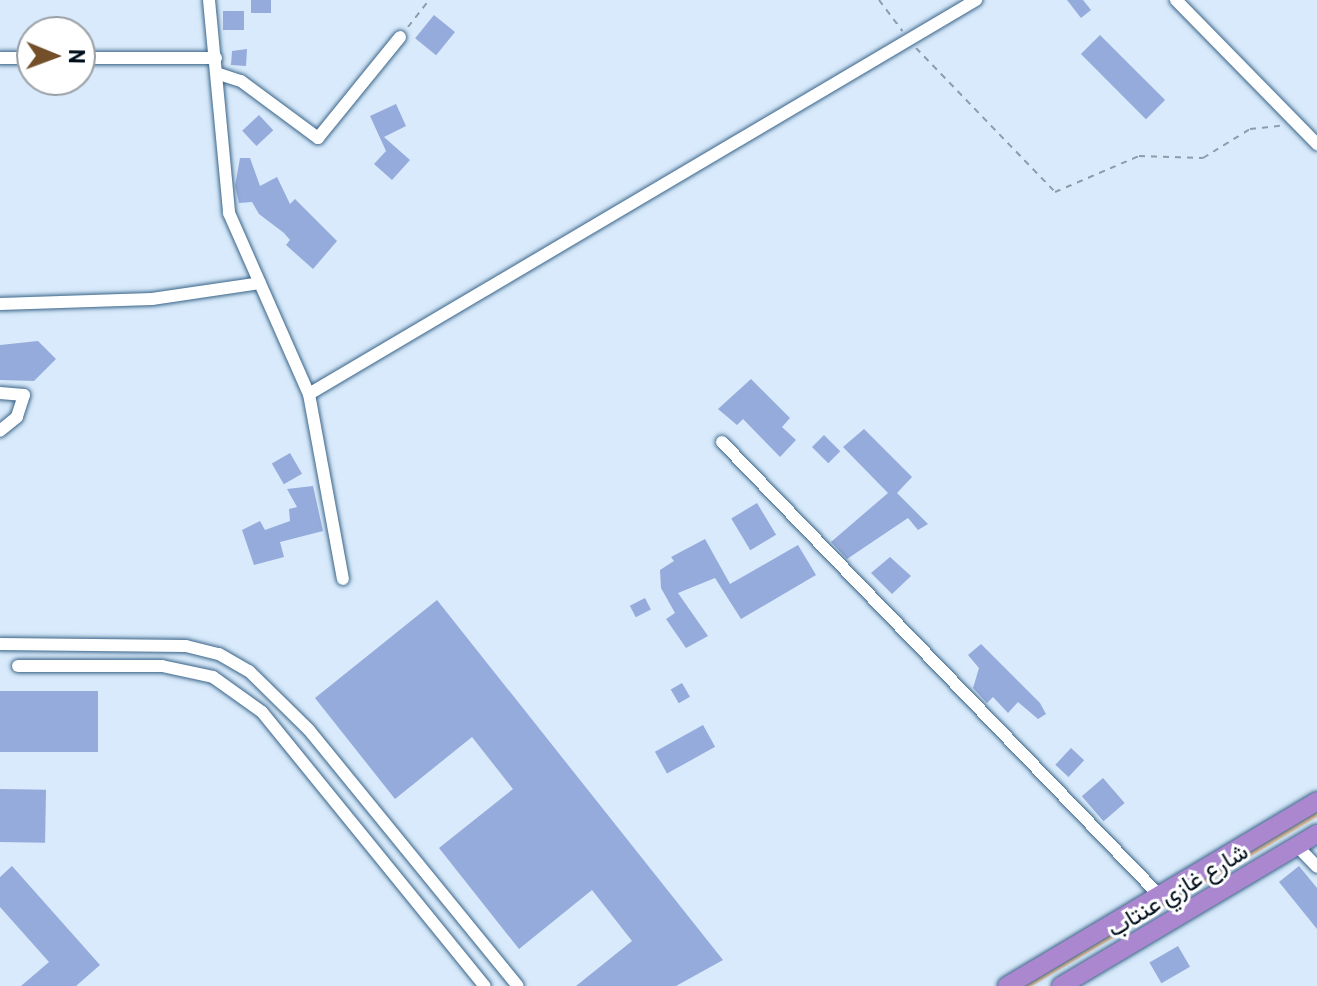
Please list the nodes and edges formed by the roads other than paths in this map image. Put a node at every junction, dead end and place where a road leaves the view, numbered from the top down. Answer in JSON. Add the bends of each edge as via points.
{"nodes":[{"id":1,"x":209,"y":0,"type":"edge"},
{"id":2,"x":976,"y":0,"type":"edge"},
{"id":3,"x":1176,"y":0,"type":"edge"},
{"id":4,"x":400,"y":37,"type":"road end"},
{"id":5,"x":96,"y":58,"type":"edge"},
{"id":6,"x":216,"y":58,"type":"junction"},
{"id":7,"x":219,"y":74,"type":"junction"},
{"id":8,"x":1317,"y":144,"type":"edge"},
{"id":9,"x":260,"y":283,"type":"junction"},
{"id":10,"x":0,"y":304,"type":"edge"},
{"id":11,"x":0,"y":393,"type":"edge"},
{"id":12,"x":309,"y":394,"type":"junction"},
{"id":13,"x":0,"y":431,"type":"edge"},
{"id":14,"x":722,"y":442,"type":"dead end"},
{"id":15,"x":343,"y":579,"type":"dead end"},
{"id":16,"x":0,"y":644,"type":"edge"},
{"id":17,"x":122,"y":646,"type":"junction"},
{"id":18,"x":18,"y":666,"type":"dead end"},
{"id":19,"x":123,"y":666,"type":"junction"},
{"id":20,"x":1317,"y":801,"type":"edge"},
{"id":21,"x":1317,"y":834,"type":"edge"},
{"id":22,"x":1297,"y":846,"type":"junction"},
{"id":23,"x":1317,"y":867,"type":"edge"},
{"id":24,"x":1158,"y":894,"type":"junction"},
{"id":25,"x":485,"y":986,"type":"edge"},
{"id":26,"x":518,"y":986,"type":"edge"},
{"id":27,"x":1007,"y":986,"type":"edge"},
{"id":28,"x":1061,"y":986,"type":"edge"}],
"edges":[{"from":1,"to":6,"type":"street"},
{"from":2,"to":12,"type":"street"},
{"from":3,"to":8,"type":"street"},
{"from":4,"to":7,"type":"street","via":[[318,138],[241,81]]},
{"from":5,"to":6,"type":"street"},
{"from":6,"to":7,"type":"street"},
{"from":7,"to":9,"type":"street","via":[[229,213]]},
{"from":9,"to":10,"type":"street","via":[[152,299]]},
{"from":9,"to":12,"type":"street"},
{"from":11,"to":13,"type":"street","via":[[24,395],[17,417]]},
{"from":12,"to":15,"type":"street"},
{"from":14,"to":24,"type":"street"},
{"from":16,"to":17,"type":"street"},
{"from":17,"to":19,"type":"street"},
{"from":17,"to":26,"type":"street","via":[[186,646],[219,654],[249,671],[309,730]]},
{"from":18,"to":19,"type":"street"},
{"from":19,"to":25,"type":"street","via":[[162,666],[213,677],[262,712]]},
{"from":20,"to":24,"type":"highway"},
{"from":21,"to":22,"type":"highway","name":"شارع غازي عنتاب"},
{"from":22,"to":23,"type":"street"},
{"from":22,"to":28,"type":"highway","name":"شارع غازي عنتاب"},
{"from":24,"to":27,"type":"highway"}]}
